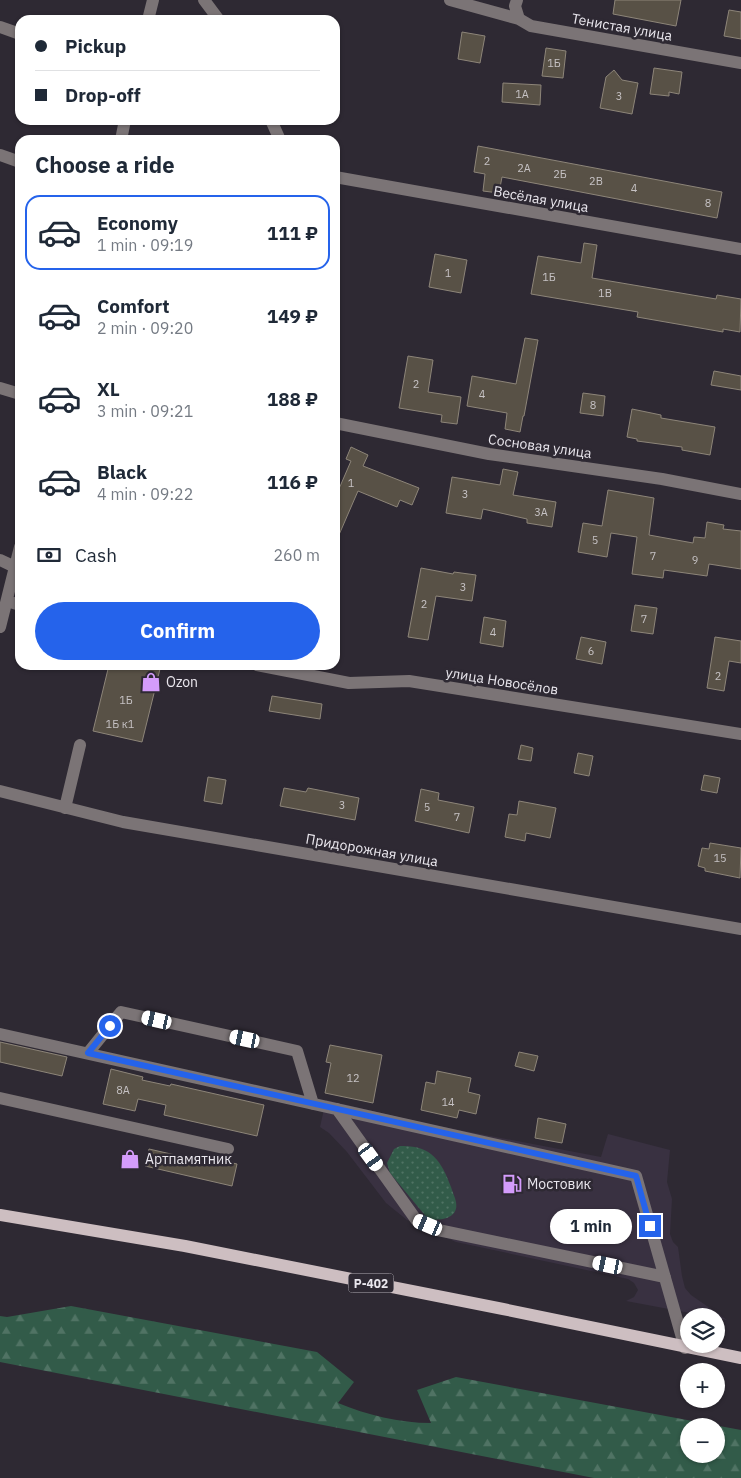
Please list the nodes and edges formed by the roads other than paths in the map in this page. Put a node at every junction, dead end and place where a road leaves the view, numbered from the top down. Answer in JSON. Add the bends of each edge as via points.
{"nodes":[{"id":1,"x":153,"y":0,"type":"edge"},
{"id":2,"x":204,"y":0,"type":"edge"},
{"id":3,"x":450,"y":0,"type":"edge"},
{"id":4,"x":517,"y":0,"type":"edge"},
{"id":5,"x":149,"y":15,"type":"edge"},
{"id":6,"x":215,"y":15,"type":"edge"},
{"id":7,"x":519,"y":18,"type":"junction"},
{"id":8,"x":0,"y":26,"type":"edge"},
{"id":9,"x":15,"y":32,"type":"edge"},
{"id":10,"x":741,"y":63,"type":"edge"},
{"id":11,"x":0,"y":155,"type":"edge"},
{"id":12,"x":15,"y":160,"type":"edge"},
{"id":13,"x":340,"y":178,"type":"edge"},
{"id":14,"x":741,"y":249,"type":"edge"},
{"id":15,"x":0,"y":388,"type":"edge"},
{"id":16,"x":15,"y":392,"type":"edge"},
{"id":17,"x":340,"y":424,"type":"edge"},
{"id":18,"x":741,"y":494,"type":"edge"},
{"id":19,"x":0,"y":560,"type":"edge"},
{"id":20,"x":15,"y":567,"type":"joint"},
{"id":21,"x":7,"y":602,"type":"junction"},
{"id":22,"x":15,"y":604,"type":"edge"},
{"id":23,"x":0,"y":627,"type":"edge"},
{"id":24,"x":283,"y":670,"type":"edge"},
{"id":25,"x":741,"y":734,"type":"edge"},
{"id":26,"x":80,"y":745,"type":"dead end"},
{"id":27,"x":0,"y":791,"type":"edge"},
{"id":28,"x":65,"y":808,"type":"junction"},
{"id":29,"x":741,"y":929,"type":"edge"},
{"id":30,"x":0,"y":1034,"type":"edge"},
{"id":31,"x":88,"y":1053,"type":"junction"},
{"id":32,"x":0,"y":1098,"type":"edge"},
{"id":33,"x":313,"y":1104,"type":"junction"},
{"id":34,"x":337,"y":1109,"type":"junction"},
{"id":35,"x":228,"y":1149,"type":"dead end"},
{"id":36,"x":0,"y":1214,"type":"edge"},
{"id":37,"x":665,"y":1277,"type":"junction"},
{"id":38,"x":680,"y":1330,"type":"edge"},
{"id":39,"x":680,"y":1347,"type":"edge"},
{"id":40,"x":713,"y":1353,"type":"edge"},
{"id":41,"x":741,"y":1358,"type":"edge"}],
"edges":[{"from":1,"to":5,"type":"street"},
{"from":2,"to":6,"type":"street"},
{"from":3,"to":7,"type":"street","name":"Тенистая улица"},
{"from":4,"to":7,"type":"street","via":[[515,6]]},
{"from":7,"to":10,"type":"street","name":"Тенистая улица","via":[[531,26],[545,29]]},
{"from":8,"to":9,"type":"street"},
{"from":11,"to":12,"type":"street"},
{"from":13,"to":14,"type":"street","name":"Весёлая улица"},
{"from":15,"to":16,"type":"street"},
{"from":17,"to":18,"type":"street","name":"Сосновая улица","via":[[489,454]]},
{"from":19,"to":20,"type":"street"},
{"from":20,"to":21,"type":"street"},
{"from":21,"to":22,"type":"street"},
{"from":21,"to":23,"type":"street"},
{"from":24,"to":25,"type":"street","name":"улица Новосёлов","via":[[349,683],[409,681]]},
{"from":26,"to":28,"type":"street"},
{"from":27,"to":28,"type":"street","name":"Придорожная улица"},
{"from":28,"to":29,"type":"street","name":"Придорожная улица","via":[[123,822]]},
{"from":30,"to":31,"type":"street"},
{"from":31,"to":33,"type":"street"},
{"from":31,"to":33,"type":"street","via":[[121,1012],[298,1051]]},
{"from":32,"to":35,"type":"street"},
{"from":33,"to":34,"type":"street"},
{"from":34,"to":37,"type":"street","via":[[417,1221],[438,1230]]},
{"from":34,"to":37,"type":"street","via":[[636,1176]]},
{"from":36,"to":39,"type":"main road","number":"Р-402","via":[[185,1246]]},
{"from":37,"to":38,"type":"street"},
{"from":40,"to":41,"type":"main road","number":"Р-402"}]}
